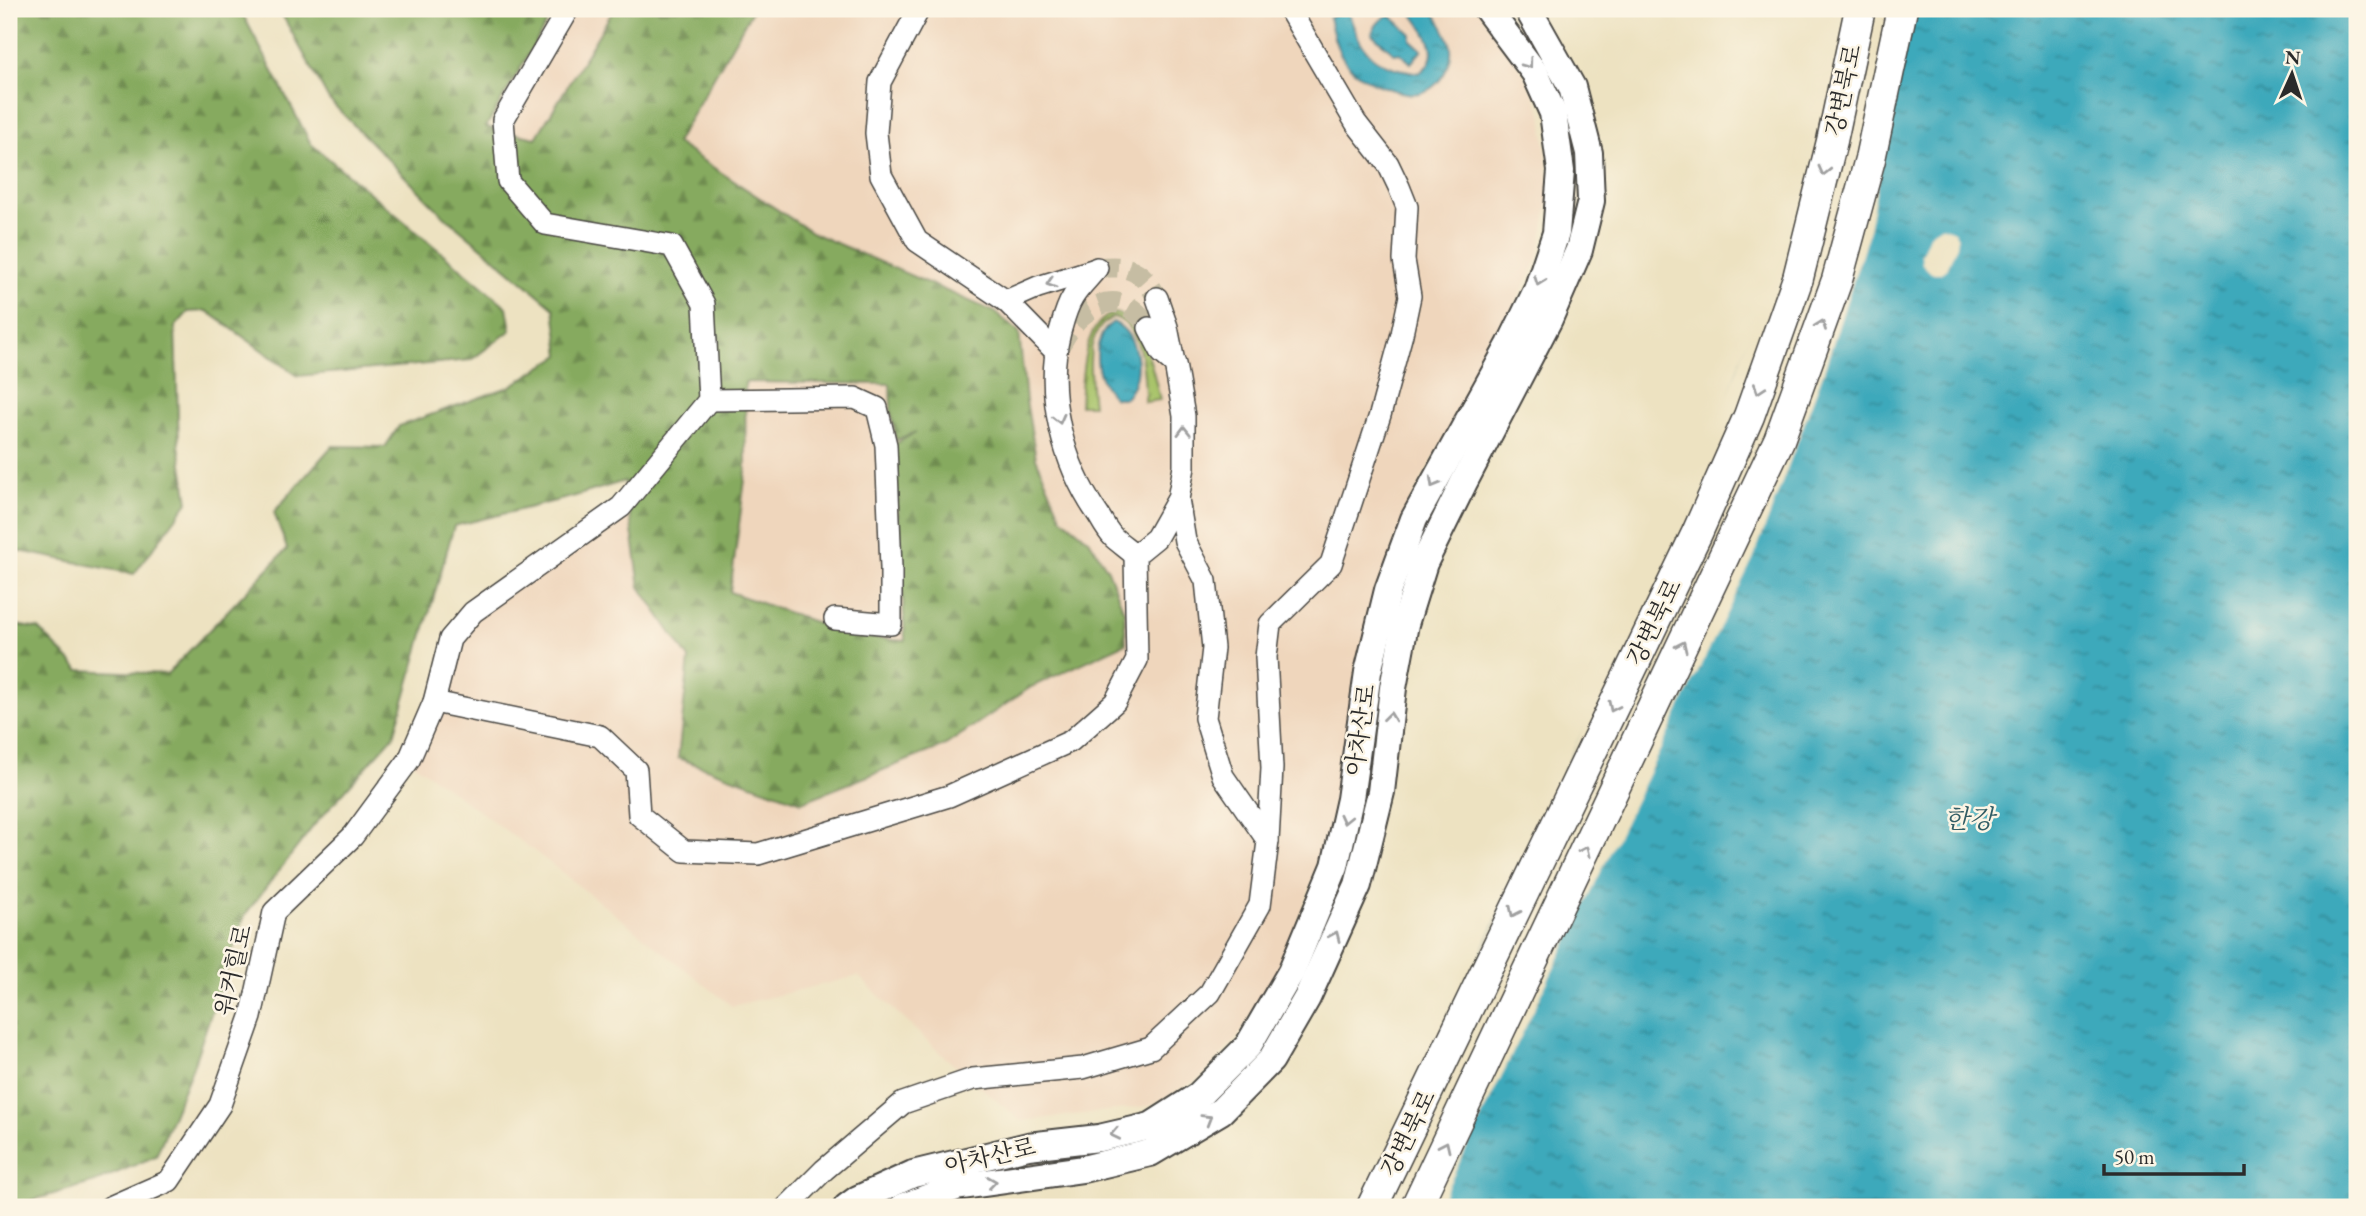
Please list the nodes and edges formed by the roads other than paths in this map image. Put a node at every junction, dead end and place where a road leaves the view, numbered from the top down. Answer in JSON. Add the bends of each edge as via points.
{"nodes":[{"id":1,"x":568,"y":9,"type":"edge"},
{"id":2,"x":919,"y":9,"type":"edge"},
{"id":3,"x":1289,"y":9,"type":"edge"},
{"id":4,"x":1487,"y":9,"type":"edge"},
{"id":5,"x":1528,"y":9,"type":"edge"},
{"id":6,"x":1860,"y":9,"type":"edge"},
{"id":7,"x":1902,"y":9,"type":"edge"},
{"id":8,"x":1157,"y":298,"type":"tunnel mouth"},
{"id":9,"x":1006,"y":301,"type":"junction"},
{"id":10,"x":1149,"y":328,"type":"tunnel mouth"},
{"id":11,"x":1055,"y":351,"type":"junction"},
{"id":12,"x":1175,"y":365,"type":"junction"},
{"id":13,"x":709,"y":400,"type":"junction"},
{"id":14,"x":1178,"y":499,"type":"junction"},
{"id":15,"x":1135,"y":555,"type":"junction"},
{"id":16,"x":835,"y":619,"type":"dead end"},
{"id":17,"x":434,"y":702,"type":"junction"},
{"id":18,"x":1268,"y":841,"type":"junction"},
{"id":19,"x":110,"y":1207,"type":"edge"},
{"id":20,"x":788,"y":1207,"type":"edge"},
{"id":21,"x":847,"y":1207,"type":"edge"},
{"id":22,"x":903,"y":1207,"type":"edge"},
{"id":23,"x":1371,"y":1207,"type":"edge"},
{"id":24,"x":1416,"y":1207,"type":"edge"}],
"edges":[{"from":1,"to":13,"type":"street","via":[[503,120],[508,181],[545,224],[672,246],[705,304]]},
{"from":2,"to":9,"type":"street","via":[[880,82],[876,133],[881,175],[917,241]]},
{"from":3,"to":18,"type":"street","via":[[1399,187],[1407,207],[1404,260],[1410,296],[1380,415],[1331,564],[1270,624],[1266,657],[1272,768]]},
{"from":4,"to":21,"type":"main road","name":"아차산로","one_way":true,"via":[[1535,73],[1552,113],[1561,171],[1556,233],[1510,345],[1414,519],[1388,590],[1368,672],[1350,799],[1335,866],[1291,972],[1248,1046],[1198,1096],[1151,1126],[1028,1146],[913,1174]]},
{"from":22,"to":5,"type":"main road","name":"아차산로","one_way":true,"via":[[956,1187],[1083,1169],[1150,1153],[1221,1111],[1271,1060],[1307,998],[1358,885],[1381,792],[1405,624],[1424,563],[1549,319],[1579,250],[1591,201],[1589,153],[1572,87]]},
{"from":6,"to":23,"type":"highway","name":"강변북로","one_way":true,"via":[[1797,278],[1749,416],[1697,533]]},
{"from":24,"to":7,"type":"highway","name":"강변북로","one_way":true,"via":[[1779,440],[1837,280],[1870,159]]},
{"from":8,"to":12,"type":"street"},
{"from":9,"to":11,"type":"street"},
{"from":11,"to":9,"type":"street","one_way":true,"via":[[1073,297],[1097,268]]},
{"from":10,"to":12,"type":"street","via":[[1162,353]]},
{"from":11,"to":15,"type":"street","one_way":true,"via":[[1056,407],[1082,491],[1113,537]]},
{"from":14,"to":12,"type":"street","one_way":true,"via":[[1184,467],[1184,416]]},
{"from":13,"to":16,"type":"street","via":[[855,398],[877,408],[886,445],[891,624]]},
{"from":13,"to":17,"type":"street","name":"워커힐로","via":[[621,507],[473,612],[450,639]]},
{"from":14,"to":15,"type":"street","via":[[1156,538]]},
{"from":14,"to":18,"type":"street","via":[[1185,541],[1206,581],[1213,648],[1205,718],[1223,776]]},
{"from":15,"to":17,"type":"street","via":[[1137,660],[1115,702],[1071,741],[949,796],[758,854],[684,851],[639,815],[636,770],[600,736]]},
{"from":17,"to":19,"type":"street","name":"워커힐로","via":[[409,760],[353,836],[274,912],[251,1017],[220,1105],[169,1181]]},
{"from":18,"to":20,"type":"street","via":[[1260,905],[1210,993],[1151,1048],[1083,1069],[973,1079],[903,1103]]}]}
